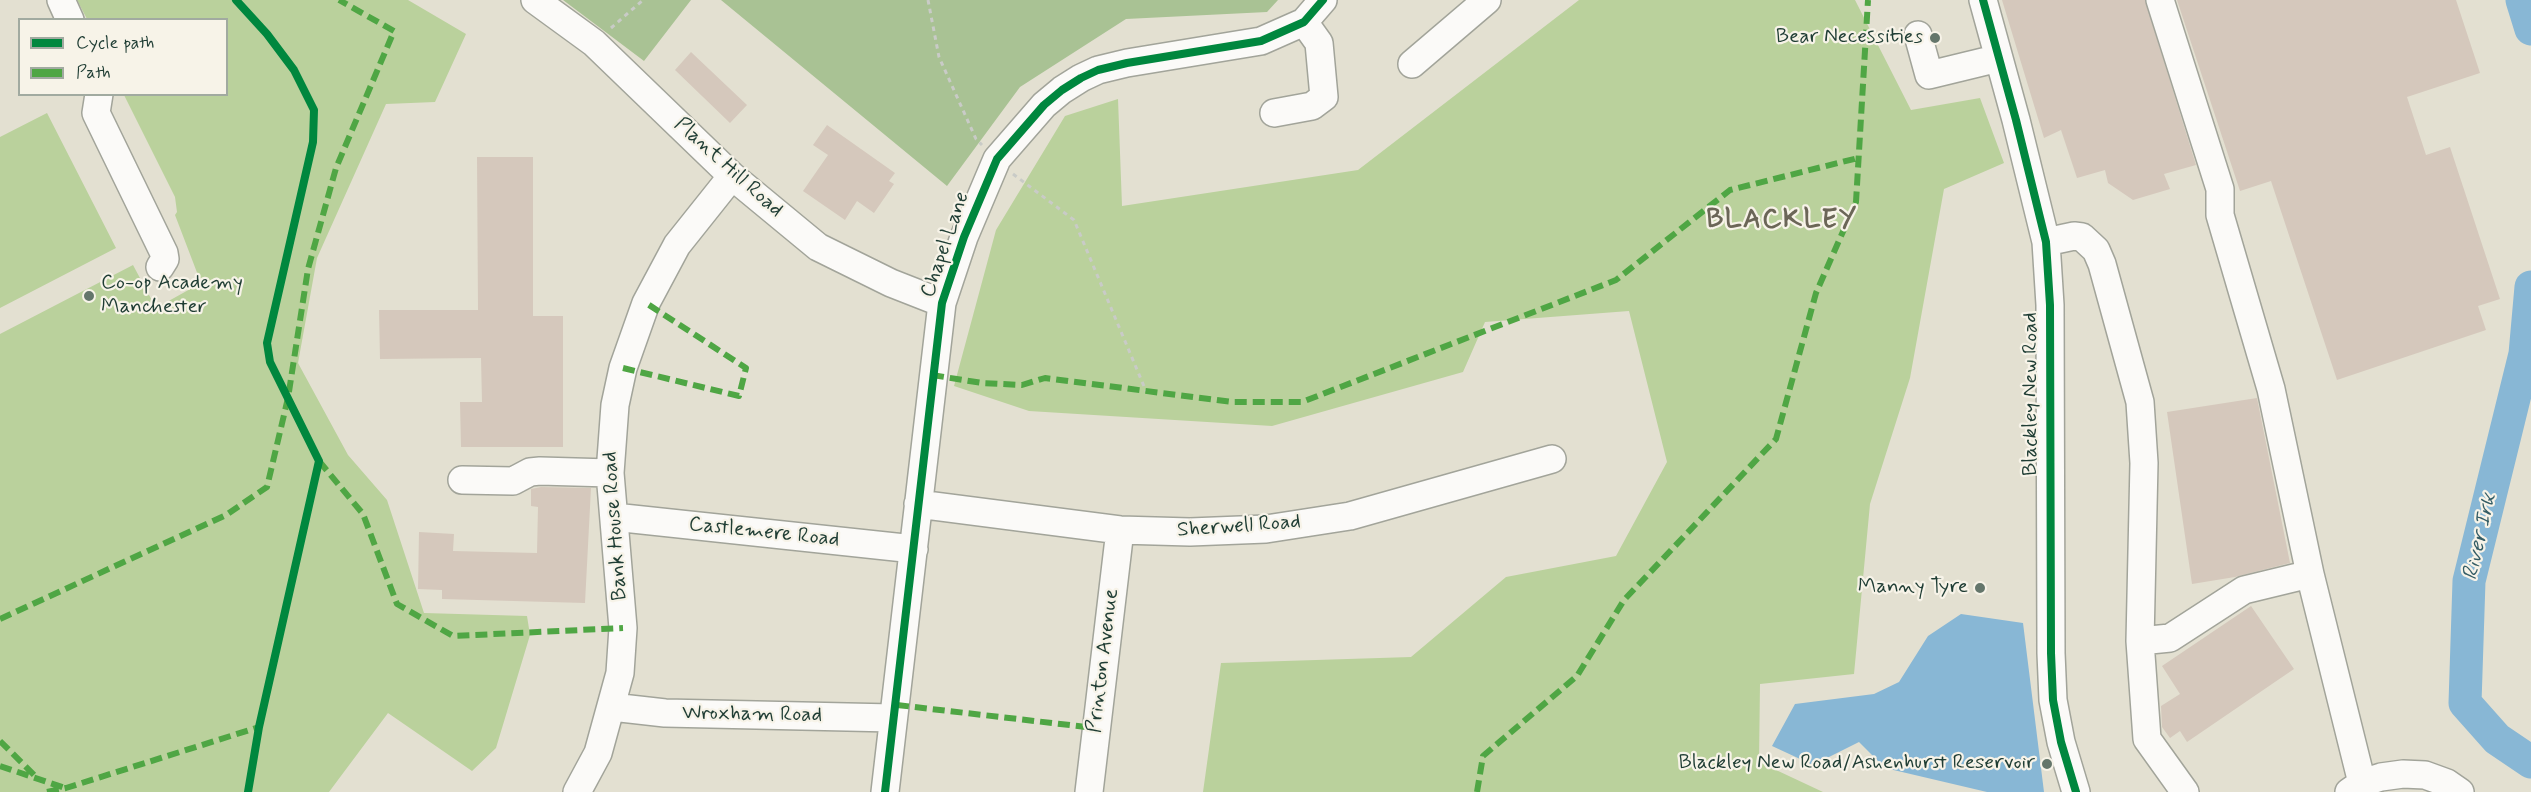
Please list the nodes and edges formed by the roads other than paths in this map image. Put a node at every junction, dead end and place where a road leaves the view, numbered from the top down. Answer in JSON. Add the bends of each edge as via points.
{"nodes":[{"id":1,"x":61,"y":0,"type":"edge"},
{"id":2,"x":535,"y":0,"type":"edge"},
{"id":3,"x":1323,"y":0,"type":"edge"},
{"id":4,"x":1487,"y":0,"type":"edge"},
{"id":5,"x":1983,"y":0,"type":"edge"},
{"id":6,"x":2160,"y":0,"type":"edge"},
{"id":7,"x":69,"y":18,"type":"edge"},
{"id":8,"x":1304,"y":22,"type":"junction"},
{"id":9,"x":1918,"y":35,"type":"dead end"},
{"id":10,"x":1999,"y":58,"type":"junction"},
{"id":11,"x":1412,"y":64,"type":"dead end"},
{"id":12,"x":99,"y":96,"type":"edge"},
{"id":13,"x":1274,"y":113,"type":"dead end"},
{"id":14,"x":732,"y":176,"type":"junction"},
{"id":15,"x":2046,"y":242,"type":"junction"},
{"id":16,"x":160,"y":267,"type":"dead end"},
{"id":17,"x":942,"y":303,"type":"junction"},
{"id":18,"x":1552,"y":459,"type":"dead end"},
{"id":19,"x":610,"y":473,"type":"junction"},
{"id":20,"x":462,"y":480,"type":"dead end"},
{"id":21,"x":918,"y":504,"type":"junction"},
{"id":22,"x":614,"y":517,"type":"junction"},
{"id":23,"x":1120,"y":530,"type":"junction"},
{"id":24,"x":914,"y":549,"type":"junction"},
{"id":25,"x":2310,"y":574,"type":"junction"},
{"id":26,"x":2140,"y":641,"type":"junction"},
{"id":27,"x":612,"y":707,"type":"junction"},
{"id":28,"x":893,"y":718,"type":"junction"},
{"id":29,"x":2356,"y":788,"type":"edge"},
{"id":30,"x":577,"y":792,"type":"edge"},
{"id":31,"x":885,"y":792,"type":"edge"},
{"id":32,"x":1089,"y":792,"type":"edge"},
{"id":33,"x":2076,"y":792,"type":"edge"},
{"id":34,"x":2185,"y":792,"type":"edge"},
{"id":35,"x":2460,"y":792,"type":"edge"}],
"edges":[{"from":1,"to":7,"type":"street"},
{"from":2,"to":14,"type":"street","name":"Plant Hill Road","via":[[594,44]]},
{"from":3,"to":8,"type":"street","name":"Chapel Lane"},
{"from":4,"to":11,"type":"street"},
{"from":5,"to":10,"type":"street","name":"Blackley New Road"},
{"from":6,"to":25,"type":"street","via":[[2220,189],[2220,215],[2271,389]]},
{"from":8,"to":13,"type":"street","via":[[1319,44],[1324,97],[1312,106]]},
{"from":8,"to":17,"type":"street","name":"Chapel Lane","via":[[1261,41],[1098,70],[1062,90],[997,159]]},
{"from":9,"to":10,"type":"street","via":[[1929,75]]},
{"from":10,"to":15,"type":"street","name":"Blackley New Road"},
{"from":12,"to":16,"type":"street","via":[[96,113],[164,253]]},
{"from":14,"to":17,"type":"street","name":"Plant Hill Road","via":[[818,247]]},
{"from":14,"to":19,"type":"street","name":"Bank House Road","via":[[677,245],[646,303],[628,349],[615,405]]},
{"from":15,"to":26,"type":"street","via":[[2082,237],[2096,250],[2140,402],[2144,464]]},
{"from":15,"to":33,"type":"street","name":"Blackley New Road","via":[[2050,305],[2052,677],[2061,742]]},
{"from":17,"to":21,"type":"street","name":"Chapel Lane"},
{"from":18,"to":23,"type":"street","name":"Sherwell Road","via":[[1350,516],[1266,529]]},
{"from":19,"to":20,"type":"street","via":[[540,471],[513,481]]},
{"from":19,"to":22,"type":"street","name":"Bank House Road"},
{"from":21,"to":23,"type":"street","name":"Sherwell Road"},
{"from":21,"to":24,"type":"street","name":"Chapel Lane"},
{"from":22,"to":24,"type":"street","name":"Castlemere Road"},
{"from":22,"to":27,"type":"street","name":"Bank House Road","via":[[623,628],[620,673]]},
{"from":23,"to":32,"type":"street","name":"Printon Avenue"},
{"from":24,"to":28,"type":"street","name":"Chapel Lane"},
{"from":25,"to":26,"type":"street","via":[[2244,590],[2170,638]]},
{"from":25,"to":29,"type":"street"},
{"from":26,"to":34,"type":"street","via":[[2147,739]]},
{"from":27,"to":28,"type":"street","name":"Wroxham Road","via":[[666,713]]},
{"from":27,"to":30,"type":"street","name":"Bank House Road","via":[[598,753]]},
{"from":28,"to":31,"type":"street","name":"Chapel Lane"},
{"from":29,"to":35,"type":"street","via":[[2381,777],[2426,775]]}]}
